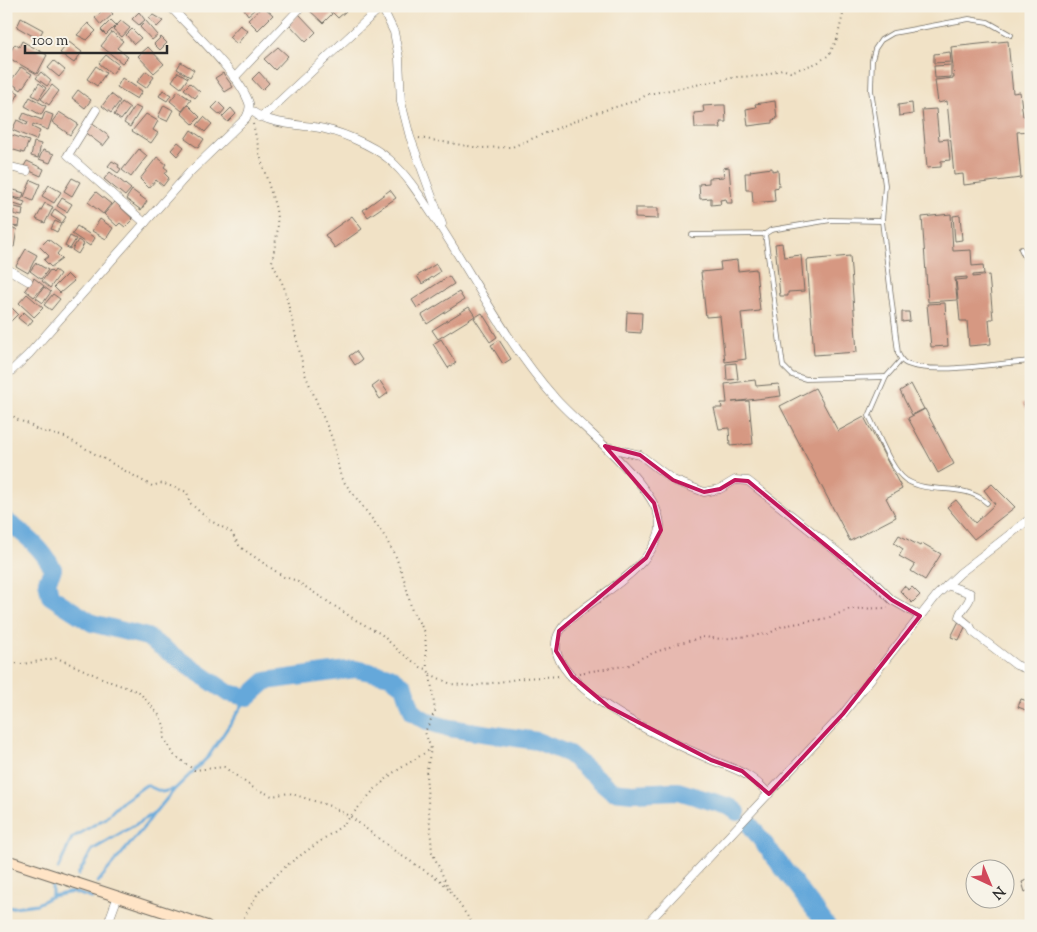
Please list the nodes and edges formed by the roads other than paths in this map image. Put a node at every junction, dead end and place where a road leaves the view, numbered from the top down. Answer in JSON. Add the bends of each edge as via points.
{"nodes":[{"id":1,"x":170,"y":6,"type":"edge"},
{"id":2,"x":302,"y":6,"type":"edge"},
{"id":3,"x":382,"y":6,"type":"edge"},
{"id":4,"x":1012,"y":34,"type":"dead end"},
{"id":5,"x":234,"y":78,"type":"junction"},
{"id":6,"x":96,"y":110,"type":"dead end"},
{"id":7,"x":250,"y":110,"type":"junction"},
{"id":8,"x":259,"y":117,"type":"junction"},
{"id":9,"x":6,"y":166,"type":"edge"},
{"id":10,"x":27,"y":171,"type":"dead end"},
{"id":11,"x":882,"y":221,"type":"junction"},
{"id":12,"x":145,"y":223,"type":"junction"},
{"id":13,"x":766,"y":234,"type":"junction"},
{"id":14,"x":446,"y":235,"type":"junction"},
{"id":15,"x":692,"y":235,"type":"dead end"},
{"id":16,"x":1021,"y":249,"type":"dead end"},
{"id":17,"x":6,"y":268,"type":"edge"},
{"id":18,"x":1031,"y":270,"type":"edge"},
{"id":19,"x":28,"y":280,"type":"dead end"},
{"id":20,"x":901,"y":360,"type":"junction"},
{"id":21,"x":1031,"y":361,"type":"edge"},
{"id":22,"x":6,"y":376,"type":"edge"},
{"id":23,"x":886,"y":377,"type":"junction"},
{"id":24,"x":605,"y":446,"type":"junction"},
{"id":25,"x":987,"y":503,"type":"dead end"},
{"id":26,"x":1031,"y":518,"type":"edge"},
{"id":27,"x":947,"y":585,"type":"junction"},
{"id":28,"x":920,"y":616,"type":"junction"},
{"id":29,"x":1031,"y":667,"type":"edge"},
{"id":30,"x":769,"y":794,"type":"junction"},
{"id":31,"x":6,"y":860,"type":"edge"},
{"id":32,"x":118,"y":896,"type":"junction"},
{"id":33,"x":107,"y":926,"type":"edge"},
{"id":34,"x":207,"y":926,"type":"edge"},
{"id":35,"x":645,"y":926,"type":"edge"}],
"edges":[{"from":1,"to":5,"type":"street"},
{"from":2,"to":5,"type":"street"},
{"from":3,"to":8,"type":"street"},
{"from":3,"to":14,"type":"street","via":[[394,32],[402,102],[410,137]]},
{"from":4,"to":11,"type":"lane","via":[[988,22],[970,19],[893,33],[881,40],[872,60],[871,90],[885,185]]},
{"from":5,"to":7,"type":"street"},
{"from":6,"to":12,"type":"street","via":[[68,155]]},
{"from":7,"to":8,"type":"street"},
{"from":7,"to":12,"type":"street","via":[[237,128],[189,173]]},
{"from":8,"to":14,"type":"street","via":[[318,127],[371,146],[390,160],[412,184]]},
{"from":9,"to":10,"type":"street"},
{"from":11,"to":13,"type":"lane","via":[[831,220],[772,230]]},
{"from":11,"to":20,"type":"lane"},
{"from":12,"to":22,"type":"street","via":[[30,354]]},
{"from":13,"to":15,"type":"lane"},
{"from":13,"to":23,"type":"lane","via":[[783,366],[792,376],[806,379]]},
{"from":14,"to":24,"type":"street","via":[[528,364],[554,397]]},
{"from":16,"to":18,"type":"lane"},
{"from":17,"to":19,"type":"street"},
{"from":20,"to":21,"type":"lane","via":[[935,368]]},
{"from":20,"to":23,"type":"lane"},
{"from":23,"to":25,"type":"lane","via":[[869,416],[896,468],[906,480],[937,488],[970,491]]},
{"from":24,"to":28,"type":"street","via":[[640,455],[673,480],[704,492],[720,489],[735,480],[748,481],[899,604]]},
{"from":24,"to":30,"type":"street","via":[[654,503],[661,520],[661,530],[646,558],[565,623],[556,641],[556,651],[572,676],[609,707],[712,760],[742,771]]},
{"from":26,"to":27,"type":"street"},
{"from":27,"to":28,"type":"street"},
{"from":27,"to":29,"type":"street","via":[[970,593],[959,617],[973,632],[1016,665]]},
{"from":28,"to":30,"type":"street","via":[[843,714]]},
{"from":30,"to":35,"type":"street"},
{"from":31,"to":32,"type":"street"},
{"from":32,"to":33,"type":"street"},
{"from":32,"to":34,"type":"street"}]}
